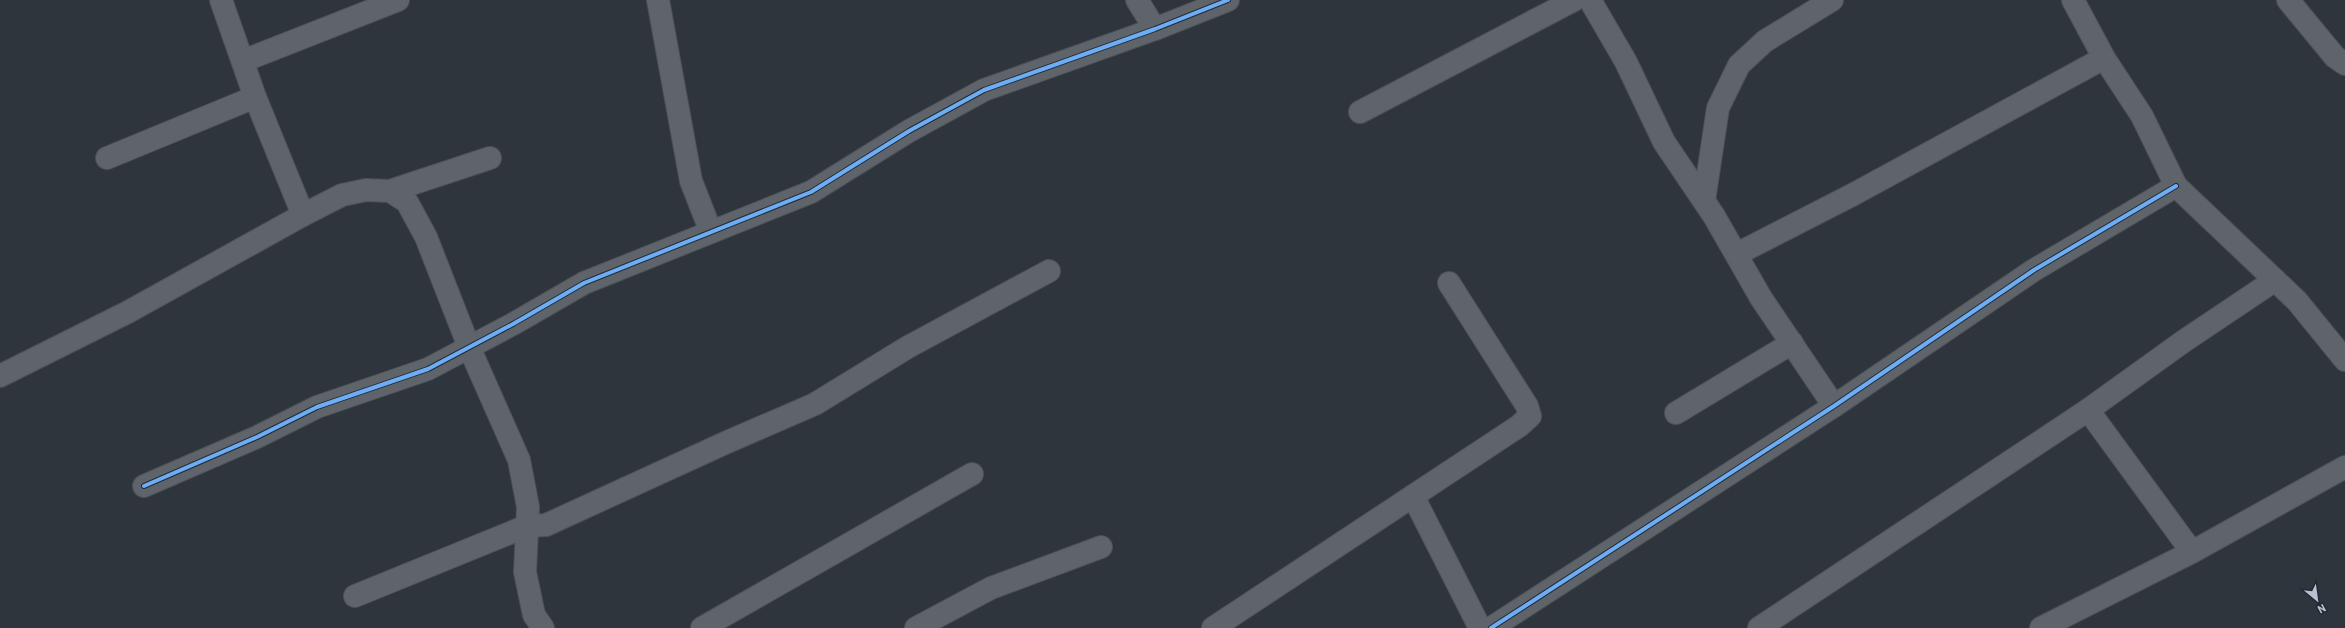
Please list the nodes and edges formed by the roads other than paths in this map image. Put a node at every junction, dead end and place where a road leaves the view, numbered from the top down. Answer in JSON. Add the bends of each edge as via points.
{"nodes":[{"id":1,"x":221,"y":0,"type":"edge"},
{"id":2,"x":398,"y":0,"type":"edge"},
{"id":3,"x":658,"y":0,"type":"edge"},
{"id":4,"x":1137,"y":0,"type":"edge"},
{"id":5,"x":1228,"y":0,"type":"edge"},
{"id":6,"x":1574,"y":0,"type":"edge"},
{"id":7,"x":1590,"y":0,"type":"edge"},
{"id":8,"x":1832,"y":0,"type":"edge"},
{"id":9,"x":2073,"y":0,"type":"edge"},
{"id":10,"x":2288,"y":0,"type":"edge"},
{"id":11,"x":1155,"y":29,"type":"junction"},
{"id":12,"x":2104,"y":58,"type":"junction"},
{"id":13,"x":243,"y":61,"type":"junction"},
{"id":14,"x":2345,"y":64,"type":"edge"},
{"id":15,"x":255,"y":98,"type":"junction"},
{"id":16,"x":1360,"y":112,"type":"dead end"},
{"id":17,"x":107,"y":158,"type":"dead end"},
{"id":18,"x":490,"y":158,"type":"dead end"},
{"id":19,"x":2176,"y":186,"type":"junction"},
{"id":20,"x":390,"y":191,"type":"junction"},
{"id":21,"x":1704,"y":201,"type":"junction"},
{"id":22,"x":303,"y":215,"type":"junction"},
{"id":23,"x":711,"y":232,"type":"junction"},
{"id":24,"x":1737,"y":254,"type":"junction"},
{"id":25,"x":1049,"y":271,"type":"dead end"},
{"id":26,"x":2275,"y":280,"type":"junction"},
{"id":27,"x":1449,"y":283,"type":"dead end"},
{"id":28,"x":1792,"y":343,"type":"junction"},
{"id":29,"x":469,"y":347,"type":"junction"},
{"id":30,"x":2345,"y":360,"type":"edge"},
{"id":31,"x":0,"y":376,"type":"edge"},
{"id":32,"x":1834,"y":406,"type":"junction"},
{"id":33,"x":2088,"y":410,"type":"junction"},
{"id":34,"x":1676,"y":413,"type":"dead end"},
{"id":35,"x":2345,"y":467,"type":"edge"},
{"id":36,"x":972,"y":474,"type":"dead end"},
{"id":37,"x":144,"y":486,"type":"dead end"},
{"id":38,"x":1413,"y":496,"type":"junction"},
{"id":39,"x":527,"y":526,"type":"junction"},
{"id":40,"x":1101,"y":547,"type":"dead end"},
{"id":41,"x":2192,"y":552,"type":"junction"},
{"id":42,"x":355,"y":596,"type":"dead end"},
{"id":43,"x":543,"y":628,"type":"edge"},
{"id":44,"x":702,"y":628,"type":"edge"},
{"id":45,"x":916,"y":628,"type":"edge"},
{"id":46,"x":1213,"y":628,"type":"edge"},
{"id":47,"x":1480,"y":628,"type":"edge"},
{"id":48,"x":1491,"y":628,"type":"edge"},
{"id":49,"x":1759,"y":628,"type":"edge"},
{"id":50,"x":2041,"y":628,"type":"edge"}],
"edges":[{"from":1,"to":13,"type":"street"},
{"from":2,"to":13,"type":"street"},
{"from":3,"to":23,"type":"street","via":[[691,181]]},
{"from":4,"to":11,"type":"street"},
{"from":5,"to":11,"type":"street"},
{"from":6,"to":16,"type":"street"},
{"from":7,"to":21,"type":"street","via":[[1626,62],[1664,142]]},
{"from":8,"to":21,"type":"street","via":[[1765,41],[1739,65],[1718,108]]},
{"from":9,"to":12,"type":"street"},
{"from":10,"to":14,"type":"street","via":[[2335,57]]},
{"from":11,"to":23,"type":"street","via":[[984,90],[908,131],[811,192]]},
{"from":12,"to":19,"type":"street","via":[[2142,116]]},
{"from":12,"to":24,"type":"street"},
{"from":13,"to":15,"type":"street"},
{"from":15,"to":17,"type":"street"},
{"from":15,"to":22,"type":"street"},
{"from":18,"to":20,"type":"street"},
{"from":19,"to":26,"type":"street"},
{"from":19,"to":32,"type":"street","via":[[2034,270]]},
{"from":20,"to":22,"type":"street","via":[[366,190],[342,195]]},
{"from":20,"to":29,"type":"street","via":[[407,202],[426,237]]},
{"from":21,"to":24,"type":"street"},
{"from":22,"to":31,"type":"street","via":[[128,312]]},
{"from":23,"to":29,"type":"street","via":[[584,283]]},
{"from":24,"to":28,"type":"street","via":[[1761,298]]},
{"from":25,"to":39,"type":"street","via":[[908,346],[815,404],[546,525]]},
{"from":26,"to":30,"type":"street","via":[[2297,300]]},
{"from":26,"to":33,"type":"street"},
{"from":27,"to":38,"type":"street","via":[[1527,406],[1530,416],[1519,426]]},
{"from":28,"to":32,"type":"street"},
{"from":28,"to":34,"type":"street"},
{"from":29,"to":37,"type":"street","via":[[428,369],[317,407],[257,437]]},
{"from":29,"to":39,"type":"street","via":[[519,460],[528,507]]},
{"from":32,"to":48,"type":"street"},
{"from":33,"to":41,"type":"street"},
{"from":33,"to":49,"type":"street"},
{"from":35,"to":41,"type":"street"},
{"from":36,"to":44,"type":"street"},
{"from":38,"to":46,"type":"street"},
{"from":38,"to":47,"type":"street"},
{"from":39,"to":42,"type":"street"},
{"from":39,"to":43,"type":"street","via":[[525,572],[534,614]]},
{"from":40,"to":45,"type":"street","via":[[991,588]]},
{"from":41,"to":50,"type":"street"}]}
